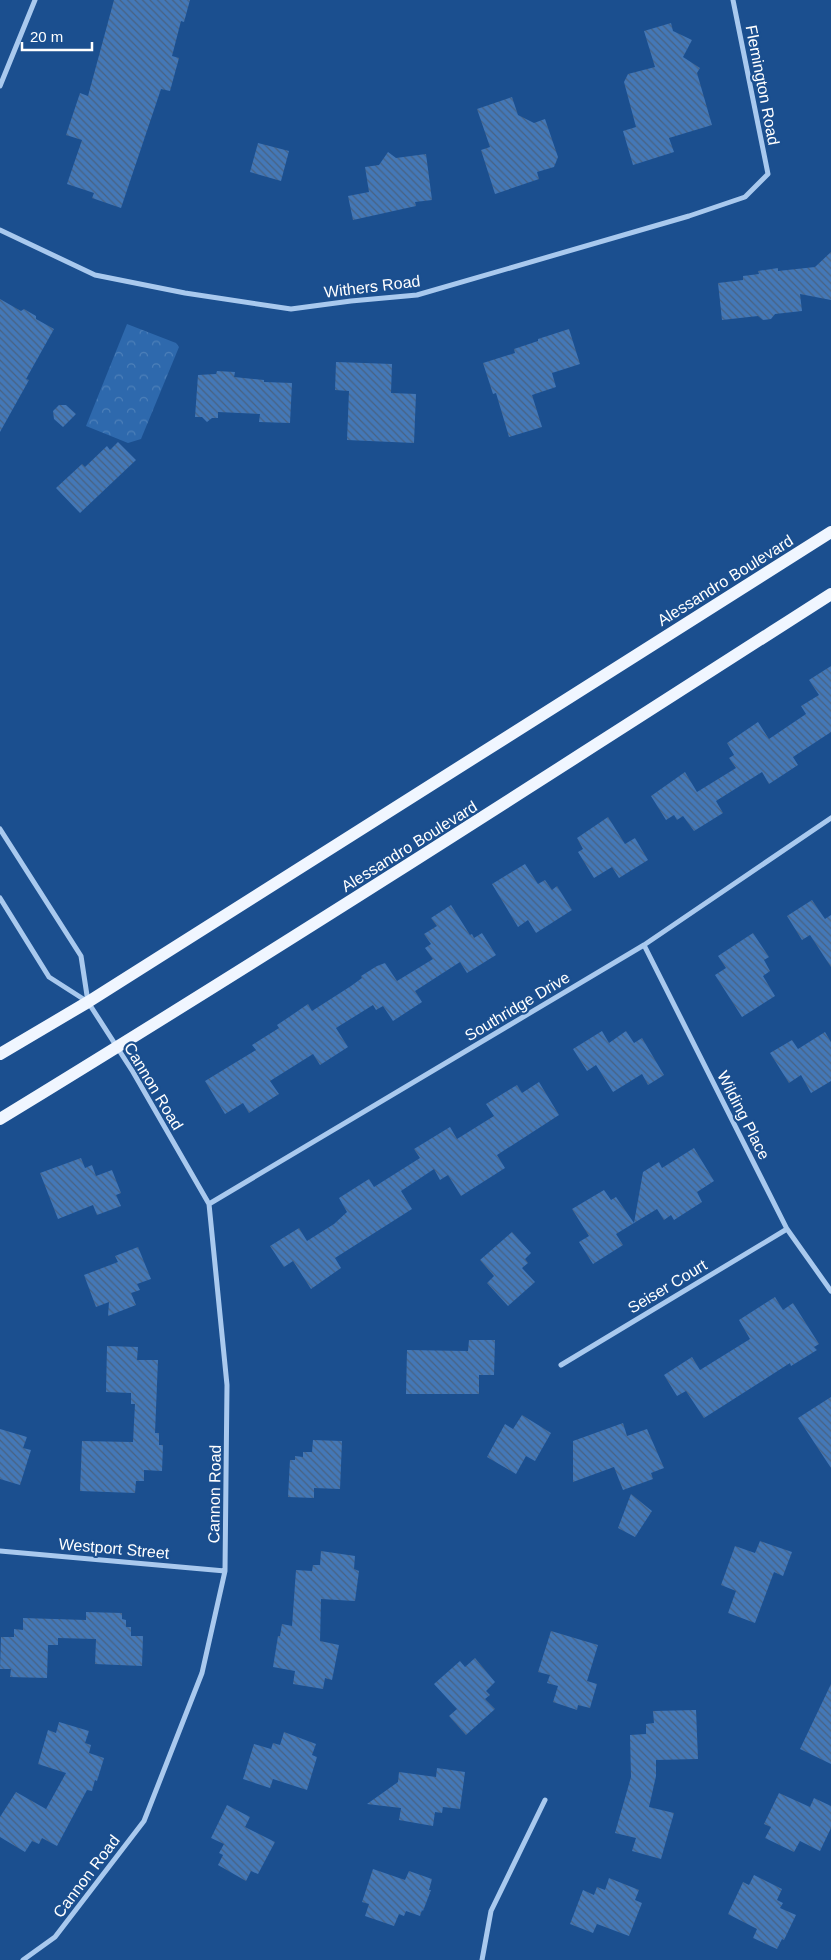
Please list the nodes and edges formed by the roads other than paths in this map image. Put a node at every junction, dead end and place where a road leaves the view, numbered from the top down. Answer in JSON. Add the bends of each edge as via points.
{"nodes":[{"id":1,"x":35,"y":0,"type":"edge"},
{"id":2,"x":733,"y":0,"type":"edge"},
{"id":3,"x":0,"y":86,"type":"edge"},
{"id":4,"x":768,"y":174,"type":"joint"},
{"id":5,"x":0,"y":230,"type":"edge"},
{"id":6,"x":831,"y":532,"type":"edge"},
{"id":7,"x":831,"y":594,"type":"edge"},
{"id":8,"x":831,"y":818,"type":"edge"},
{"id":9,"x":0,"y":829,"type":"edge"},
{"id":10,"x":0,"y":898,"type":"edge"},
{"id":11,"x":644,"y":945,"type":"junction"},
{"id":12,"x":88,"y":1002,"type":"junction"},
{"id":13,"x":117,"y":1048,"type":"junction"},
{"id":14,"x":0,"y":1054,"type":"edge"},
{"id":15,"x":0,"y":1119,"type":"edge"},
{"id":16,"x":209,"y":1204,"type":"junction"},
{"id":17,"x":787,"y":1228,"type":"junction"},
{"id":18,"x":831,"y":1291,"type":"edge"},
{"id":19,"x":561,"y":1366,"type":"dead end"},
{"id":20,"x":0,"y":1551,"type":"edge"},
{"id":21,"x":226,"y":1570,"type":"junction"},
{"id":22,"x":545,"y":1800,"type":"dead end"},
{"id":23,"x":23,"y":1960,"type":"edge"},
{"id":24,"x":482,"y":1960,"type":"edge"}],
"edges":[{"from":1,"to":3,"type":"street"},
{"from":2,"to":4,"type":"street","name":"Flemington Road"},
{"from":4,"to":5,"type":"street","name":"Withers Road","via":[[745,197],[726,204],[417,295],[291,309],[95,275]]},
{"from":6,"to":12,"type":"main road","name":"Alessandro Boulevard"},
{"from":7,"to":13,"type":"main road","name":"Alessandro Boulevard"},
{"from":8,"to":11,"type":"street","name":"Southridge Drive"},
{"from":9,"to":12,"type":"street","name":"Cannon Road","via":[[81,956]]},
{"from":10,"to":12,"type":"street","name":"Cannon Road","via":[[49,977]]},
{"from":11,"to":16,"type":"street","name":"Southridge Drive"},
{"from":11,"to":17,"type":"street","name":"Wilding Place"},
{"from":12,"to":13,"type":"street","name":"Cannon Road"},
{"from":12,"to":14,"type":"main road","name":"Alessandro Boulevard"},
{"from":13,"to":15,"type":"main road","name":"Alessandro Boulevard"},
{"from":13,"to":16,"type":"street","name":"Cannon Road"},
{"from":16,"to":21,"type":"street","name":"Cannon Road","via":[[227,1385]]},
{"from":17,"to":18,"type":"street","name":"Wilding Place"},
{"from":17,"to":19,"type":"street","name":"Seiser Court"},
{"from":20,"to":21,"type":"street","name":"Westport Street"},
{"from":21,"to":23,"type":"street","name":"Cannon Road","via":[[202,1673],[144,1821],[55,1937]]},
{"from":22,"to":24,"type":"street","via":[[491,1911]]}]}
